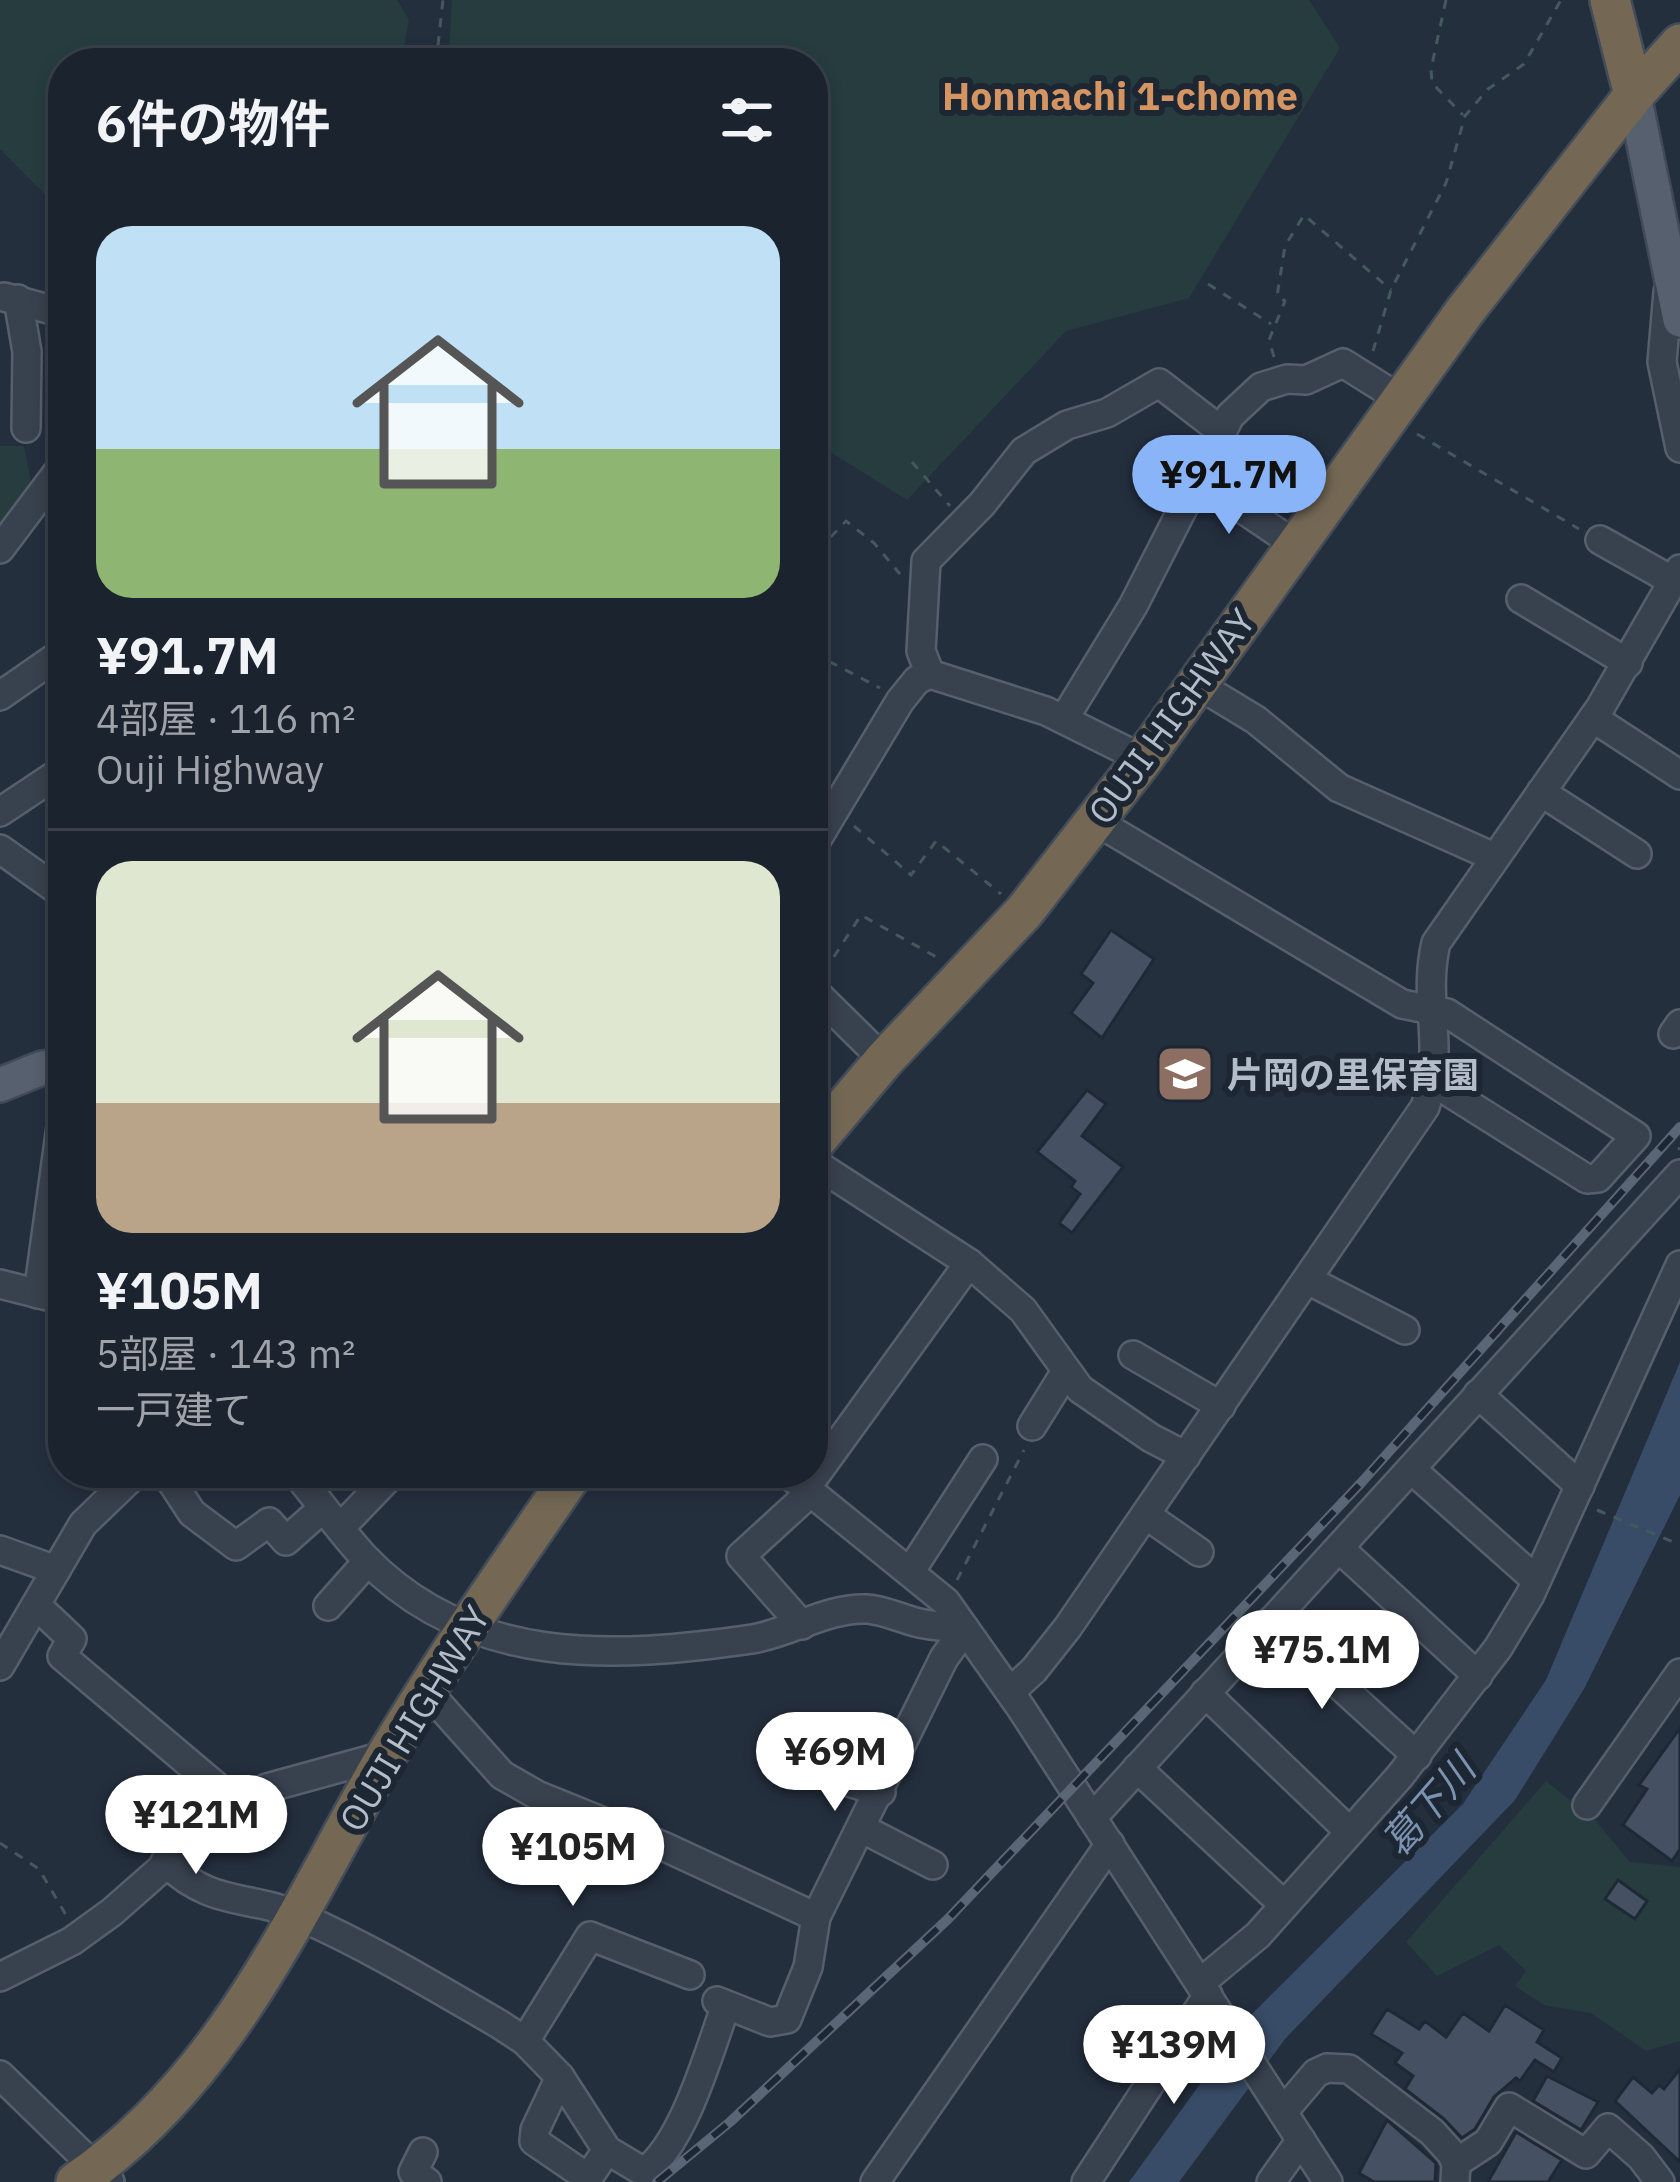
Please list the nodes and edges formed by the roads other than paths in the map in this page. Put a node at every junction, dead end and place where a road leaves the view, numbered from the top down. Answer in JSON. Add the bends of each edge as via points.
{"nodes":[{"id":1,"x":1610,"y":0,"type":"edge"},
{"id":2,"x":1680,"y":44,"type":"edge"},
{"id":3,"x":1634,"y":95,"type":"junction"},
{"id":4,"x":1675,"y":280,"type":"edge"},
{"id":5,"x":9,"y":298,"type":"edge"},
{"id":6,"x":48,"y":309,"type":"edge"},
{"id":7,"x":1680,"y":320,"type":"edge"},
{"id":8,"x":1396,"y":408,"type":"junction"},
{"id":9,"x":26,"y":428,"type":"dead end"},
{"id":10,"x":1220,"y":430,"type":"junction"},
{"id":11,"x":1680,"y":448,"type":"edge"},
{"id":12,"x":1196,"y":478,"type":"junction"},
{"id":13,"x":48,"y":485,"type":"edge"},
{"id":14,"x":1600,"y":540,"type":"road end"},
{"id":15,"x":1296,"y":544,"type":"junction"},
{"id":16,"x":0,"y":549,"type":"edge"},
{"id":17,"x":1677,"y":575,"type":"edge"},
{"id":18,"x":1521,"y":598,"type":"dead end"},
{"id":19,"x":48,"y":662,"type":"edge"},
{"id":20,"x":1628,"y":663,"type":"junction"},
{"id":21,"x":930,"y":674,"type":"junction"},
{"id":22,"x":1195,"y":682,"type":"junction"},
{"id":23,"x":0,"y":696,"type":"edge"},
{"id":24,"x":1593,"y":718,"type":"junction"},
{"id":25,"x":1064,"y":719,"type":"junction"},
{"id":26,"x":1143,"y":759,"type":"junction"},
{"id":27,"x":1680,"y":776,"type":"edge"},
{"id":28,"x":48,"y":780,"type":"edge"},
{"id":29,"x":1541,"y":792,"type":"junction"},
{"id":30,"x":0,"y":812,"type":"edge"},
{"id":31,"x":828,"y":820,"type":"edge"},
{"id":32,"x":1094,"y":820,"type":"junction"},
{"id":33,"x":0,"y":849,"type":"edge"},
{"id":34,"x":1637,"y":854,"type":"dead end"},
{"id":35,"x":1494,"y":857,"type":"junction"},
{"id":36,"x":48,"y":883,"type":"edge"},
{"id":37,"x":828,"y":991,"type":"edge"},
{"id":38,"x":1432,"y":1011,"type":"junction"},
{"id":39,"x":884,"y":1060,"type":"junction"},
{"id":40,"x":48,"y":1067,"type":"edge"},
{"id":41,"x":1433,"y":1082,"type":"junction"},
{"id":42,"x":0,"y":1085,"type":"edge"},
{"id":43,"x":828,"y":1126,"type":"edge"},
{"id":44,"x":828,"y":1172,"type":"edge"},
{"id":45,"x":1680,"y":1174,"type":"edge"},
{"id":46,"x":969,"y":1263,"type":"junction"},
{"id":47,"x":1680,"y":1265,"type":"edge"},
{"id":48,"x":1308,"y":1280,"type":"junction"},
{"id":49,"x":0,"y":1284,"type":"edge"},
{"id":50,"x":48,"y":1296,"type":"edge"},
{"id":51,"x":1405,"y":1330,"type":"dead end"},
{"id":52,"x":1133,"y":1355,"type":"dead end"},
{"id":53,"x":1065,"y":1373,"type":"junction"},
{"id":54,"x":1478,"y":1394,"type":"junction"},
{"id":55,"x":1221,"y":1406,"type":"junction"},
{"id":56,"x":1032,"y":1426,"type":"road end"},
{"id":57,"x":828,"y":1450,"type":"edge"},
{"id":58,"x":1186,"y":1456,"type":"junction"},
{"id":59,"x":983,"y":1459,"type":"dead end"},
{"id":60,"x":1411,"y":1469,"type":"junction"},
{"id":61,"x":120,"y":1488,"type":"edge"},
{"id":62,"x":176,"y":1488,"type":"edge"},
{"id":63,"x":352,"y":1488,"type":"edge"},
{"id":64,"x":552,"y":1488,"type":"edge"},
{"id":65,"x":799,"y":1488,"type":"edge"},
{"id":66,"x":807,"y":1488,"type":"edge"},
{"id":67,"x":1576,"y":1493,"type":"junction"},
{"id":68,"x":317,"y":1501,"type":"edge"},
{"id":69,"x":1146,"y":1515,"type":"junction"},
{"id":70,"x":1339,"y":1548,"type":"junction"},
{"id":71,"x":0,"y":1550,"type":"edge"},
{"id":72,"x":1199,"y":1552,"type":"dead end"},
{"id":73,"x":368,"y":1561,"type":"junction"},
{"id":74,"x":56,"y":1570,"type":"junction"},
{"id":75,"x":910,"y":1572,"type":"junction"},
{"id":76,"x":1537,"y":1580,"type":"junction"},
{"id":77,"x":36,"y":1605,"type":"junction"},
{"id":78,"x":328,"y":1606,"type":"dead end"},
{"id":79,"x":1270,"y":1622,"type":"junction"},
{"id":80,"x":802,"y":1625,"type":"junction"},
{"id":81,"x":467,"y":1627,"type":"junction"},
{"id":82,"x":965,"y":1629,"type":"junction"},
{"id":83,"x":0,"y":1666,"type":"edge"},
{"id":84,"x":1680,"y":1672,"type":"edge"},
{"id":85,"x":1478,"y":1676,"type":"junction"},
{"id":86,"x":427,"y":1691,"type":"junction"},
{"id":87,"x":1010,"y":1692,"type":"junction"},
{"id":88,"x":1205,"y":1693,"type":"junction"},
{"id":89,"x":387,"y":1755,"type":"junction"},
{"id":90,"x":1417,"y":1756,"type":"junction"},
{"id":91,"x":1137,"y":1768,"type":"junction"},
{"id":92,"x":813,"y":1771,"type":"dead end"},
{"id":93,"x":880,"y":1792,"type":"junction"},
{"id":94,"x":236,"y":1803,"type":"junction"},
{"id":95,"x":1587,"y":1805,"type":"dead end"},
{"id":96,"x":1092,"y":1818,"type":"junction"},
{"id":97,"x":863,"y":1829,"type":"junction"},
{"id":98,"x":1350,"y":1832,"type":"junction"},
{"id":99,"x":1110,"y":1844,"type":"junction"},
{"id":100,"x":165,"y":1862,"type":"junction"},
{"id":101,"x":933,"y":1865,"type":"dead end"},
{"id":102,"x":1284,"y":1905,"type":"junction"},
{"id":103,"x":298,"y":1915,"type":"junction"},
{"id":104,"x":816,"y":1917,"type":"junction"},
{"id":105,"x":690,"y":1976,"type":"dead end"},
{"id":106,"x":0,"y":1977,"type":"edge"},
{"id":107,"x":1204,"y":1990,"type":"junction"},
{"id":108,"x":525,"y":2042,"type":"junction"},
{"id":109,"x":0,"y":2074,"type":"edge"},
{"id":110,"x":560,"y":2077,"type":"junction"},
{"id":111,"x":1283,"y":2112,"type":"junction"},
{"id":112,"x":1301,"y":2140,"type":"junction"},
{"id":113,"x":607,"y":2150,"type":"junction"},
{"id":114,"x":424,"y":2152,"type":"dead end"},
{"id":115,"x":1455,"y":2172,"type":"edge"},
{"id":116,"x":93,"y":2178,"type":"edge"},
{"id":117,"x":427,"y":2182,"type":"edge"},
{"id":118,"x":875,"y":2182,"type":"edge"},
{"id":119,"x":1086,"y":2182,"type":"edge"},
{"id":120,"x":1271,"y":2182,"type":"edge"},
{"id":121,"x":1328,"y":2182,"type":"edge"},
{"id":122,"x":1660,"y":2182,"type":"edge"}],
"edges":[{"from":1,"to":3,"type":"highway"},
{"from":2,"to":3,"type":"highway","name":"OUJI HIGHWAY"},
{"from":3,"to":4,"type":"main road"},
{"from":3,"to":8,"type":"highway","name":"OUJI HIGHWAY"},
{"from":4,"to":7,"type":"main road"},
{"from":4,"to":11,"type":"street","via":[[1662,362]]},
{"from":5,"to":6,"type":"street"},
{"from":5,"to":9,"type":"street","via":[[27,352]]},
{"from":8,"to":10,"type":"street","via":[[1343,363],[1261,387]]},
{"from":8,"to":15,"type":"highway","name":"OUJI HIGHWAY"},
{"from":10,"to":12,"type":"street"},
{"from":10,"to":21,"type":"street","via":[[1160,383],[1024,451],[926,561],[921,651]]},
{"from":12,"to":15,"type":"street"},
{"from":12,"to":25,"type":"street","via":[[1133,607]]},
{"from":13,"to":16,"type":"street"},
{"from":14,"to":17,"type":"street"},
{"from":15,"to":22,"type":"highway","name":"OUJI HIGHWAY"},
{"from":17,"to":20,"type":"street"},
{"from":18,"to":20,"type":"street"},
{"from":19,"to":23,"type":"street"},
{"from":20,"to":24,"type":"street"},
{"from":21,"to":25,"type":"street"},
{"from":21,"to":31,"type":"street","via":[[900,701]]},
{"from":22,"to":26,"type":"highway","name":"OUJI HIGHWAY"},
{"from":22,"to":35,"type":"street","via":[[1339,788]]},
{"from":24,"to":27,"type":"street"},
{"from":24,"to":29,"type":"street"},
{"from":25,"to":26,"type":"street"},
{"from":26,"to":32,"type":"highway","name":"OUJI HIGHWAY"},
{"from":28,"to":30,"type":"street"},
{"from":29,"to":34,"type":"street"},
{"from":29,"to":35,"type":"street"},
{"from":32,"to":38,"type":"street","via":[[1402,1004]]},
{"from":32,"to":39,"type":"highway","name":"OUJI HIGHWAY","via":[[1024,913]]},
{"from":33,"to":36,"type":"street"},
{"from":35,"to":38,"type":"street","via":[[1436,943]]},
{"from":37,"to":39,"type":"street"},
{"from":38,"to":41,"type":"street"},
{"from":38,"to":41,"type":"street","via":[[1447,1013],[1636,1136],[1598,1178],[1587,1179]]},
{"from":39,"to":43,"type":"highway","name":"OUJI HIGHWAY"},
{"from":40,"to":42,"type":"main road"},
{"from":41,"to":48,"type":"street","via":[[1409,1132]]},
{"from":44,"to":46,"type":"street"},
{"from":45,"to":54,"type":"street"},
{"from":46,"to":53,"type":"street","via":[[1023,1310]]},
{"from":46,"to":57,"type":"street"},
{"from":47,"to":67,"type":"street"},
{"from":48,"to":51,"type":"street"},
{"from":48,"to":55,"type":"street"},
{"from":49,"to":50,"type":"street"},
{"from":52,"to":55,"type":"street"},
{"from":53,"to":56,"type":"street"},
{"from":53,"to":58,"type":"street","via":[[1111,1412]]},
{"from":54,"to":60,"type":"street"},
{"from":54,"to":67,"type":"street"},
{"from":55,"to":58,"type":"street"},
{"from":58,"to":69,"type":"street"},
{"from":59,"to":75,"type":"street"},
{"from":60,"to":70,"type":"street"},
{"from":60,"to":76,"type":"street"},
{"from":61,"to":74,"type":"street","via":[[83,1524]]},
{"from":62,"to":68,"type":"street","via":[[192,1514],[236,1546],[269,1522],[286,1541]]},
{"from":63,"to":68,"type":"street"},
{"from":64,"to":81,"type":"highway","name":"OUJI HIGHWAY"},
{"from":65,"to":80,"type":"street","via":[[741,1556]]},
{"from":66,"to":75,"type":"street"},
{"from":67,"to":76,"type":"street"},
{"from":68,"to":73,"type":"street"},
{"from":69,"to":72,"type":"street"},
{"from":69,"to":87,"type":"street","via":[[1051,1651]]},
{"from":70,"to":79,"type":"street"},
{"from":70,"to":85,"type":"street"},
{"from":71,"to":74,"type":"street"},
{"from":73,"to":78,"type":"street"},
{"from":73,"to":81,"type":"street"},
{"from":74,"to":77,"type":"street"},
{"from":75,"to":82,"type":"street"},
{"from":76,"to":85,"type":"street"},
{"from":77,"to":83,"type":"street"},
{"from":77,"to":94,"type":"street","via":[[72,1639],[62,1656]]},
{"from":79,"to":88,"type":"street"},
{"from":79,"to":90,"type":"street"},
{"from":80,"to":81,"type":"street","via":[[652,1652],[554,1649]]},
{"from":80,"to":82,"type":"street","via":[[871,1609]]},
{"from":81,"to":86,"type":"highway","name":"OUJI HIGHWAY"},
{"from":82,"to":87,"type":"street"},
{"from":82,"to":93,"type":"street"},
{"from":84,"to":95,"type":"street"},
{"from":85,"to":90,"type":"street"},
{"from":86,"to":89,"type":"highway","name":"OUJI HIGHWAY"},
{"from":86,"to":104,"type":"street","via":[[502,1775]]},
{"from":87,"to":96,"type":"street"},
{"from":88,"to":91,"type":"street"},
{"from":88,"to":98,"type":"street"},
{"from":89,"to":94,"type":"street"},
{"from":89,"to":103,"type":"highway","name":"OUJI HIGHWAY"},
{"from":90,"to":98,"type":"street"},
{"from":91,"to":96,"type":"street"},
{"from":91,"to":102,"type":"street"},
{"from":92,"to":93,"type":"street"},
{"from":93,"to":97,"type":"street"},
{"from":94,"to":100,"type":"street"},
{"from":96,"to":99,"type":"street"},
{"from":97,"to":101,"type":"street"},
{"from":97,"to":104,"type":"street"},
{"from":98,"to":102,"type":"street"},
{"from":99,"to":107,"type":"street"},
{"from":99,"to":118,"type":"street"},
{"from":100,"to":103,"type":"street","via":[[206,1893]]},
{"from":100,"to":106,"type":"street","via":[[77,1937]]},
{"from":102,"to":107,"type":"street"},
{"from":103,"to":108,"type":"street"},
{"from":103,"to":116,"type":"highway","name":"OUJI HIGHWAY","via":[[213,2053]]},
{"from":104,"to":113,"type":"street","via":[[787,2019],[770,2022],[722,2003],[656,2163],[644,2172]]},
{"from":105,"to":108,"type":"street","via":[[590,1936]]},
{"from":107,"to":111,"type":"street"},
{"from":107,"to":119,"type":"street"},
{"from":108,"to":110,"type":"street"},
{"from":109,"to":116,"type":"street"},
{"from":110,"to":113,"type":"street"},
{"from":110,"to":113,"type":"street","via":[[534,2141],[588,2178]]},
{"from":111,"to":112,"type":"street"},
{"from":111,"to":115,"type":"street","via":[[1316,2073],[1349,2068],[1432,2132]]},
{"from":112,"to":120,"type":"street"},
{"from":112,"to":121,"type":"street"},
{"from":114,"to":117,"type":"street","via":[[413,2172]]},
{"from":115,"to":122,"type":"street","via":[[1488,2142],[1508,2107],[1586,2154],[1607,2128]]}]}
